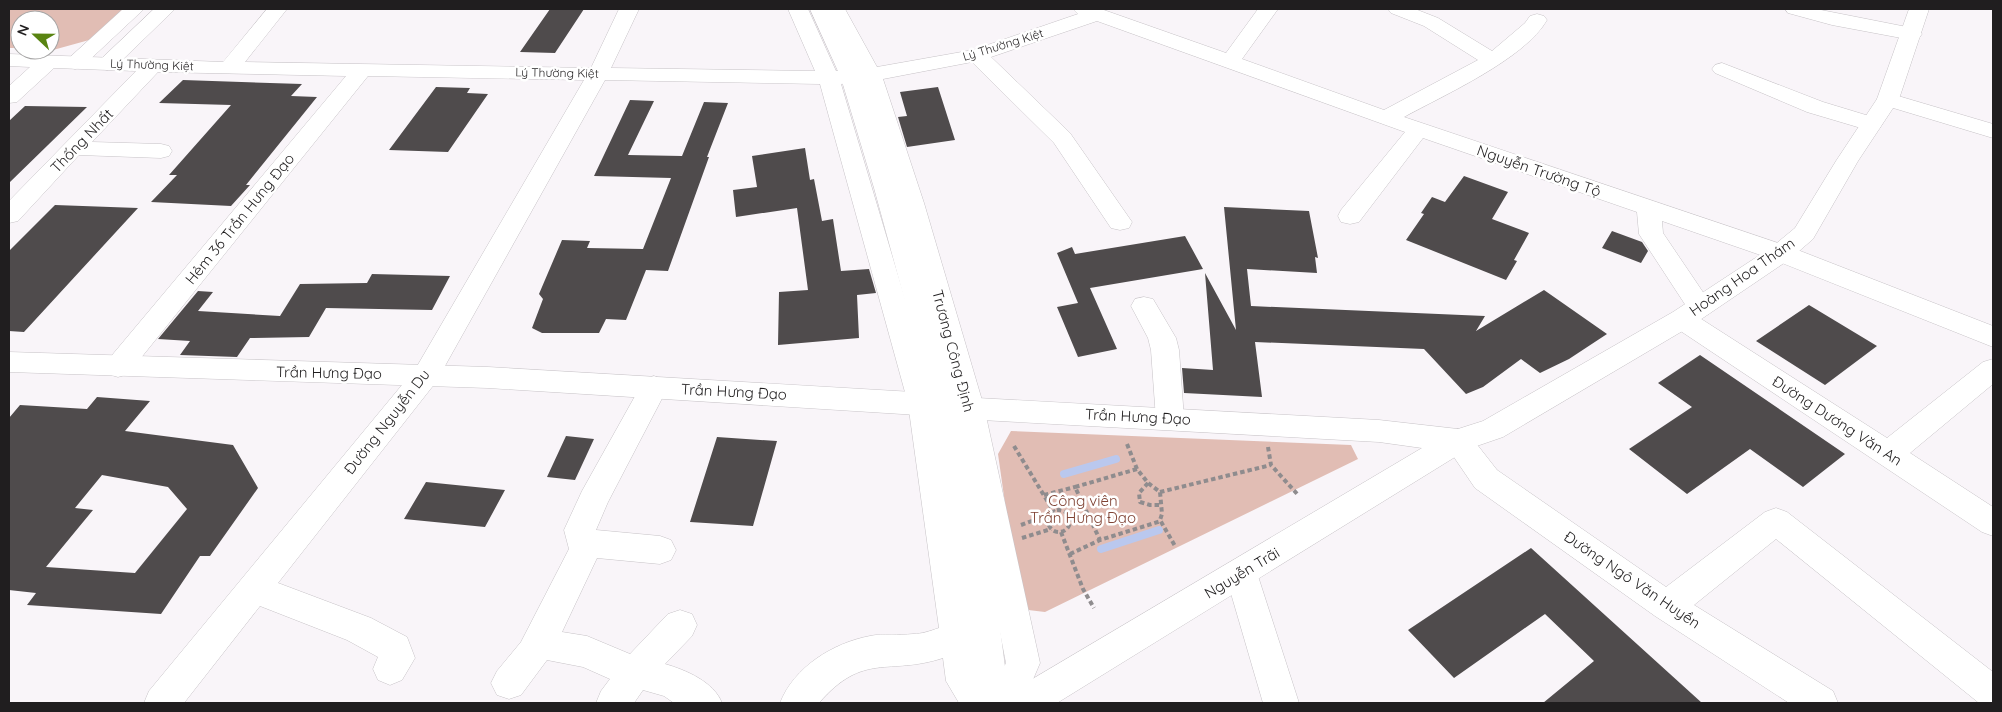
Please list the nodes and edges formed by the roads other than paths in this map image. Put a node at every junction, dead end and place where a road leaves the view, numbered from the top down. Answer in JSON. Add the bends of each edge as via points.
{"nodes":[{"id":1,"x":134,"y":9,"type":"edge"},
{"id":2,"x":164,"y":9,"type":"edge"},
{"id":3,"x":277,"y":9,"type":"edge"},
{"id":4,"x":628,"y":9,"type":"edge"},
{"id":5,"x":798,"y":9,"type":"edge"},
{"id":6,"x":820,"y":9,"type":"edge"},
{"id":7,"x":835,"y":9,"type":"edge"},
{"id":8,"x":1268,"y":9,"type":"edge"},
{"id":9,"x":1398,"y":9,"type":"edge"},
{"id":10,"x":1795,"y":9,"type":"edge"},
{"id":11,"x":1919,"y":9,"type":"edge"},
{"id":12,"x":1090,"y":11,"type":"edge"},
{"id":13,"x":1537,"y":20,"type":"dead end"},
{"id":14,"x":1912,"y":34,"type":"junction"},
{"id":15,"x":977,"y":55,"type":"junction"},
{"id":16,"x":9,"y":60,"type":"edge"},
{"id":17,"x":1493,"y":60,"type":"junction"},
{"id":18,"x":48,"y":62,"type":"junction"},
{"id":19,"x":1230,"y":62,"type":"junction"},
{"id":20,"x":75,"y":63,"type":"junction"},
{"id":21,"x":107,"y":64,"type":"junction"},
{"id":22,"x":153,"y":66,"type":"junction"},
{"id":23,"x":229,"y":68,"type":"junction"},
{"id":24,"x":1722,"y":70,"type":"dead end"},
{"id":25,"x":361,"y":71,"type":"junction"},
{"id":26,"x":598,"y":74,"type":"junction"},
{"id":27,"x":851,"y":78,"type":"junction"},
{"id":28,"x":9,"y":97,"type":"edge"},
{"id":29,"x":1888,"y":99,"type":"junction"},
{"id":30,"x":1386,"y":118,"type":"junction"},
{"id":31,"x":1871,"y":124,"type":"junction"},
{"id":32,"x":1418,"y":130,"type":"junction"},
{"id":33,"x":1993,"y":131,"type":"edge"},
{"id":34,"x":75,"y":148,"type":"junction"},
{"id":35,"x":161,"y":151,"type":"dead end"},
{"id":36,"x":884,"y":184,"type":"junction"},
{"id":37,"x":1649,"y":209,"type":"junction"},
{"id":38,"x":9,"y":215,"type":"edge"},
{"id":39,"x":1350,"y":216,"type":"dead end"},
{"id":40,"x":1120,"y":222,"type":"dead end"},
{"id":41,"x":1781,"y":253,"type":"junction"},
{"id":42,"x":1144,"y":306,"type":"dead end"},
{"id":43,"x":1691,"y":313,"type":"junction"},
{"id":44,"x":1993,"y":337,"type":"edge"},
{"id":45,"x":9,"y":362,"type":"edge"},
{"id":46,"x":118,"y":367,"type":"junction"},
{"id":47,"x":1993,"y":369,"type":"edge"},
{"id":48,"x":426,"y":375,"type":"junction"},
{"id":49,"x":654,"y":387,"type":"junction"},
{"id":50,"x":946,"y":406,"type":"junction"},
{"id":51,"x":1170,"y":418,"type":"junction"},
{"id":52,"x":1458,"y":441,"type":"junction"},
{"id":53,"x":1888,"y":454,"type":"junction"},
{"id":54,"x":1993,"y":523,"type":"edge"},
{"id":55,"x":583,"y":543,"type":"junction"},
{"id":56,"x":660,"y":550,"type":"dead end"},
{"id":57,"x":1240,"y":573,"type":"junction"},
{"id":58,"x":254,"y":589,"type":"junction"},
{"id":59,"x":1667,"y":606,"type":"junction"},
{"id":60,"x":680,"y":625,"type":"dead end"},
{"id":61,"x":959,"y":638,"type":"junction"},
{"id":62,"x":538,"y":643,"type":"junction"},
{"id":63,"x":390,"y":669,"type":"dead end"},
{"id":64,"x":636,"y":671,"type":"junction"},
{"id":65,"x":509,"y":683,"type":"dead end"},
{"id":66,"x":1993,"y":693,"type":"edge"},
{"id":67,"x":167,"y":702,"type":"edge"},
{"id":68,"x":614,"y":703,"type":"edge"},
{"id":69,"x":704,"y":703,"type":"edge"},
{"id":70,"x":798,"y":703,"type":"edge"},
{"id":71,"x":980,"y":703,"type":"edge"},
{"id":72,"x":992,"y":703,"type":"edge"},
{"id":73,"x":1005,"y":703,"type":"edge"},
{"id":74,"x":1025,"y":703,"type":"edge"},
{"id":75,"x":1281,"y":703,"type":"edge"},
{"id":76,"x":1820,"y":703,"type":"edge"}],
"edges":[{"from":1,"to":20,"type":"street"},
{"from":2,"to":21,"type":"street"},
{"from":3,"to":23,"type":"street"},
{"from":4,"to":26,"type":"street","name":"Đường Nguyễn Du"},
{"from":5,"to":27,"type":"street","name":"Trương Công Định"},
{"from":6,"to":27,"type":"street","name":"Trương Công Định"},
{"from":7,"to":27,"type":"street","name":"Trương Công Định"},
{"from":8,"to":19,"type":"street"},
{"from":9,"to":17,"type":"street","via":[[1431,22]]},
{"from":10,"to":14,"type":"street"},
{"from":11,"to":14,"type":"street","name":"Hoàng Hoa Thám"},
{"from":12,"to":15,"type":"street","name":"Lý Thường Kiệt"},
{"from":12,"to":19,"type":"street","name":"Nguyễn Trường Tộ"},
{"from":13,"to":17,"type":"street","via":[[1534,27]]},
{"from":14,"to":29,"type":"street","name":"Hoàng Hoa Thám"},
{"from":15,"to":27,"type":"street","name":"Lý Thường Kiệt"},
{"from":15,"to":40,"type":"street","via":[[1062,138]]},
{"from":16,"to":18,"type":"street","name":"Lý Thường Kiệt"},
{"from":17,"to":30,"type":"street"},
{"from":18,"to":20,"type":"street","name":"Lý Thường Kiệt"},
{"from":18,"to":28,"type":"street"},
{"from":19,"to":30,"type":"street","name":"Nguyễn Trường Tộ"},
{"from":20,"to":21,"type":"street","name":"Lý Thường Kiệt"},
{"from":21,"to":22,"type":"street","name":"Lý Thường Kiệt"},
{"from":22,"to":23,"type":"street","name":"Lý Thường Kiệt"},
{"from":22,"to":34,"type":"street","name":"Thống Nhất"},
{"from":23,"to":25,"type":"street","name":"Lý Thường Kiệt"},
{"from":24,"to":31,"type":"street","via":[[1815,107]]},
{"from":25,"to":26,"type":"street","name":"Lý Thường Kiệt"},
{"from":25,"to":46,"type":"street","name":"Hẻm 36 Trần Hưng Đạo"},
{"from":26,"to":27,"type":"street","name":"Lý Thường Kiệt"},
{"from":26,"to":48,"type":"street","name":"Đường Nguyễn Du"},
{"from":27,"to":36,"type":"street","name":"Trương Công Định"},
{"from":27,"to":36,"type":"street","name":"Trương Công Định"},
{"from":29,"to":31,"type":"street","name":"Hoàng Hoa Thám"},
{"from":29,"to":33,"type":"street"},
{"from":30,"to":32,"type":"street","name":"Nguyễn Trường Tộ"},
{"from":31,"to":41,"type":"street","name":"Hoàng Hoa Thám","via":[[1804,234]]},
{"from":32,"to":37,"type":"street","name":"Nguyễn Trường Tộ"},
{"from":32,"to":39,"type":"street"},
{"from":34,"to":35,"type":"street"},
{"from":34,"to":38,"type":"street","name":"Thống Nhất"},
{"from":36,"to":50,"type":"street","name":"Trương Công Định"},
{"from":36,"to":50,"type":"street","name":"Trương Công Định"},
{"from":37,"to":41,"type":"street","name":"Nguyễn Trường Tộ"},
{"from":37,"to":43,"type":"street","via":[[1651,234]]},
{"from":41,"to":43,"type":"street","name":"Hoàng Hoa Thám"},
{"from":41,"to":44,"type":"street","name":"Nguyễn Trường Tộ"},
{"from":42,"to":51,"type":"street","via":[[1165,350]]},
{"from":43,"to":52,"type":"street","name":"Hoàng Hoa Thám","via":[[1493,429]]},
{"from":43,"to":53,"type":"street","name":"Đường Dương Văn An"},
{"from":45,"to":46,"type":"street","name":"Trần Hưng Đạo"},
{"from":46,"to":48,"type":"street","name":"Trần Hưng Đạo"},
{"from":47,"to":53,"type":"street"},
{"from":48,"to":49,"type":"street","name":"Trần Hưng Đạo"},
{"from":48,"to":58,"type":"street","name":"Đường Nguyễn Du"},
{"from":49,"to":50,"type":"street","name":"Trần Hưng Đạo"},
{"from":49,"to":55,"type":"street","via":[[593,500],[580,530]]},
{"from":50,"to":51,"type":"street","name":"Trần Hưng Đạo"},
{"from":50,"to":61,"type":"street","name":"Trương Công Định"},
{"from":50,"to":72,"type":"street","name":"Trương Công Định","via":[[983,628]]},
{"from":50,"to":73,"type":"street","name":"Trương Công Định","via":[[1022,664]]},
{"from":51,"to":52,"type":"street","name":"Trần Hưng Đạo","via":[[1379,431]]},
{"from":52,"to":57,"type":"street","name":"Nguyễn Trãi"},
{"from":52,"to":59,"type":"street","name":"Đường Ngô Văn Huyền","via":[[1486,480]]},
{"from":53,"to":54,"type":"street","name":"Đường Dương Văn An"},
{"from":55,"to":56,"type":"street"},
{"from":55,"to":62,"type":"street","via":[[585,550]]},
{"from":57,"to":74,"type":"street","name":"Nguyễn Trãi"},
{"from":57,"to":75,"type":"street"},
{"from":58,"to":63,"type":"street","via":[[396,648],[398,658]]},
{"from":58,"to":67,"type":"street","name":"Đường Nguyễn Du"},
{"from":59,"to":66,"type":"street","via":[[1776,521]]},
{"from":59,"to":76,"type":"street","name":"Đường Ngô Văn Huyền"},
{"from":60,"to":64,"type":"street"},
{"from":61,"to":70,"type":"street","via":[[915,650],[882,650],[854,655],[832,666],[808,687]]},
{"from":61,"to":71,"type":"street","name":"Trương Công Định","via":[[964,681]]},
{"from":62,"to":64,"type":"street","via":[[586,652]]},
{"from":62,"to":65,"type":"street"},
{"from":64,"to":68,"type":"street"},
{"from":64,"to":69,"type":"street","via":[[674,682]]}]}
